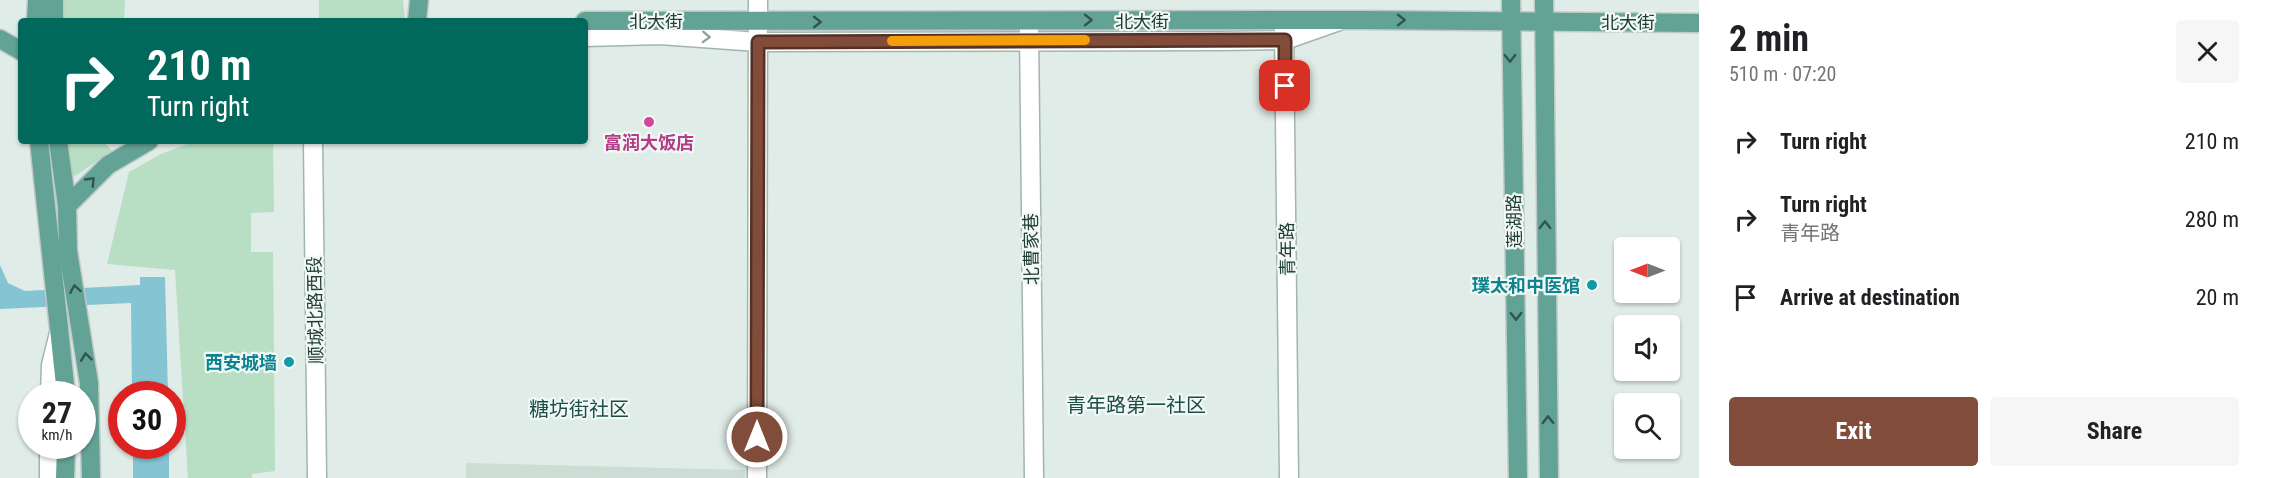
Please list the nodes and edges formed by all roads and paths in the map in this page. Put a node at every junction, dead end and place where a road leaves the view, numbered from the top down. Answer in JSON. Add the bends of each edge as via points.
{"nodes":[{"id":1,"x":38,"y":0,"type":"edge"},
{"id":2,"x":54,"y":0,"type":"edge"},
{"id":3,"x":419,"y":0,"type":"edge"},
{"id":4,"x":758,"y":0,"type":"edge"},
{"id":5,"x":1511,"y":0,"type":"edge"},
{"id":6,"x":1544,"y":0,"type":"edge"},
{"id":7,"x":36,"y":18,"type":"edge"},
{"id":8,"x":54,"y":18,"type":"edge"},
{"id":9,"x":417,"y":18,"type":"edge"},
{"id":10,"x":1029,"y":20,"type":"junction"},
{"id":11,"x":1283,"y":20,"type":"junction"},
{"id":12,"x":1343,"y":20,"type":"junction"},
{"id":13,"x":588,"y":21,"type":"edge"},
{"id":14,"x":758,"y":21,"type":"junction"},
{"id":15,"x":1510,"y":22,"type":"junction"},
{"id":16,"x":1544,"y":22,"type":"junction"},
{"id":17,"x":1699,"y":23,"type":"edge"},
{"id":18,"x":588,"y":36,"type":"edge"},
{"id":19,"x":0,"y":39,"type":"edge"},
{"id":20,"x":1029,"y":40,"type":"junction"},
{"id":21,"x":1285,"y":40,"type":"junction"},
{"id":22,"x":758,"y":42,"type":"junction"},
{"id":23,"x":18,"y":49,"type":"edge"},
{"id":24,"x":39,"y":144,"type":"edge"},
{"id":25,"x":58,"y":144,"type":"edge"},
{"id":26,"x":144,"y":144,"type":"edge"},
{"id":27,"x":313,"y":144,"type":"edge"},
{"id":28,"x":67,"y":206,"type":"junction"},
{"id":29,"x":59,"y":331,"type":"junction"},
{"id":30,"x":50,"y":381,"type":"edge"},
{"id":31,"x":65,"y":381,"type":"edge"},
{"id":32,"x":49,"y":459,"type":"edge"},
{"id":33,"x":66,"y":459,"type":"edge"},
{"id":34,"x":49,"y":478,"type":"edge"},
{"id":35,"x":65,"y":478,"type":"edge"},
{"id":36,"x":91,"y":478,"type":"edge"},
{"id":37,"x":317,"y":478,"type":"edge"},
{"id":38,"x":757,"y":478,"type":"edge"},
{"id":39,"x":1034,"y":478,"type":"edge"},
{"id":40,"x":1289,"y":478,"type":"edge"},
{"id":41,"x":1518,"y":478,"type":"edge"},
{"id":42,"x":1549,"y":478,"type":"edge"}],
"edges":[{"from":1,"to":7,"type":"main road"},
{"from":2,"to":8,"type":"main road"},
{"from":3,"to":9,"type":"main road"},
{"from":4,"to":14,"type":"street"},
{"from":5,"to":15,"type":"main road","name":"莲湖路"},
{"from":6,"to":16,"type":"main road","name":"莲湖路"},
{"from":10,"to":11,"type":"main road","name":"北大街","one_way":true},
{"from":14,"to":10,"type":"main road","name":"北大街","one_way":true},
{"from":10,"to":20,"type":"street","name":"北曹家巷"},
{"from":11,"to":12,"type":"main road","name":"北大街"},
{"from":11,"to":21,"type":"street","name":"青年路"},
{"from":12,"to":15,"type":"main road","name":"北大街","one_way":true},
{"from":12,"to":21,"type":"street"},
{"from":13,"to":14,"type":"main road","name":"北大街"},
{"from":14,"to":22,"type":"street"},
{"from":15,"to":16,"type":"main road","name":"北大街"},
{"from":15,"to":41,"type":"main road","name":"莲湖路","one_way":true},
{"from":16,"to":17,"type":"main road","name":"北大街"},
{"from":42,"to":16,"type":"main road","name":"莲湖路","one_way":true},
{"from":18,"to":22,"type":"street","one_way":true,"via":[[660,35]]},
{"from":19,"to":23,"type":"main road"},
{"from":20,"to":21,"type":"street"},
{"from":20,"to":22,"type":"street"},
{"from":20,"to":39,"type":"street","name":"北曹家巷"},
{"from":21,"to":40,"type":"street","name":"青年路"},
{"from":22,"to":38,"type":"street"},
{"from":24,"to":29,"type":"main road"},
{"from":25,"to":28,"type":"main road"},
{"from":28,"to":26,"type":"main road","one_way":true,"via":[[108,165]]},
{"from":27,"to":37,"type":"street","name":"顺城北路西段"},
{"from":36,"to":28,"type":"main road","one_way":true,"via":[[89,383],[68,251]]},
{"from":29,"to":30,"type":"street"},
{"from":29,"to":31,"type":"main road"},
{"from":32,"to":34,"type":"street"},
{"from":33,"to":35,"type":"main road"}]}
